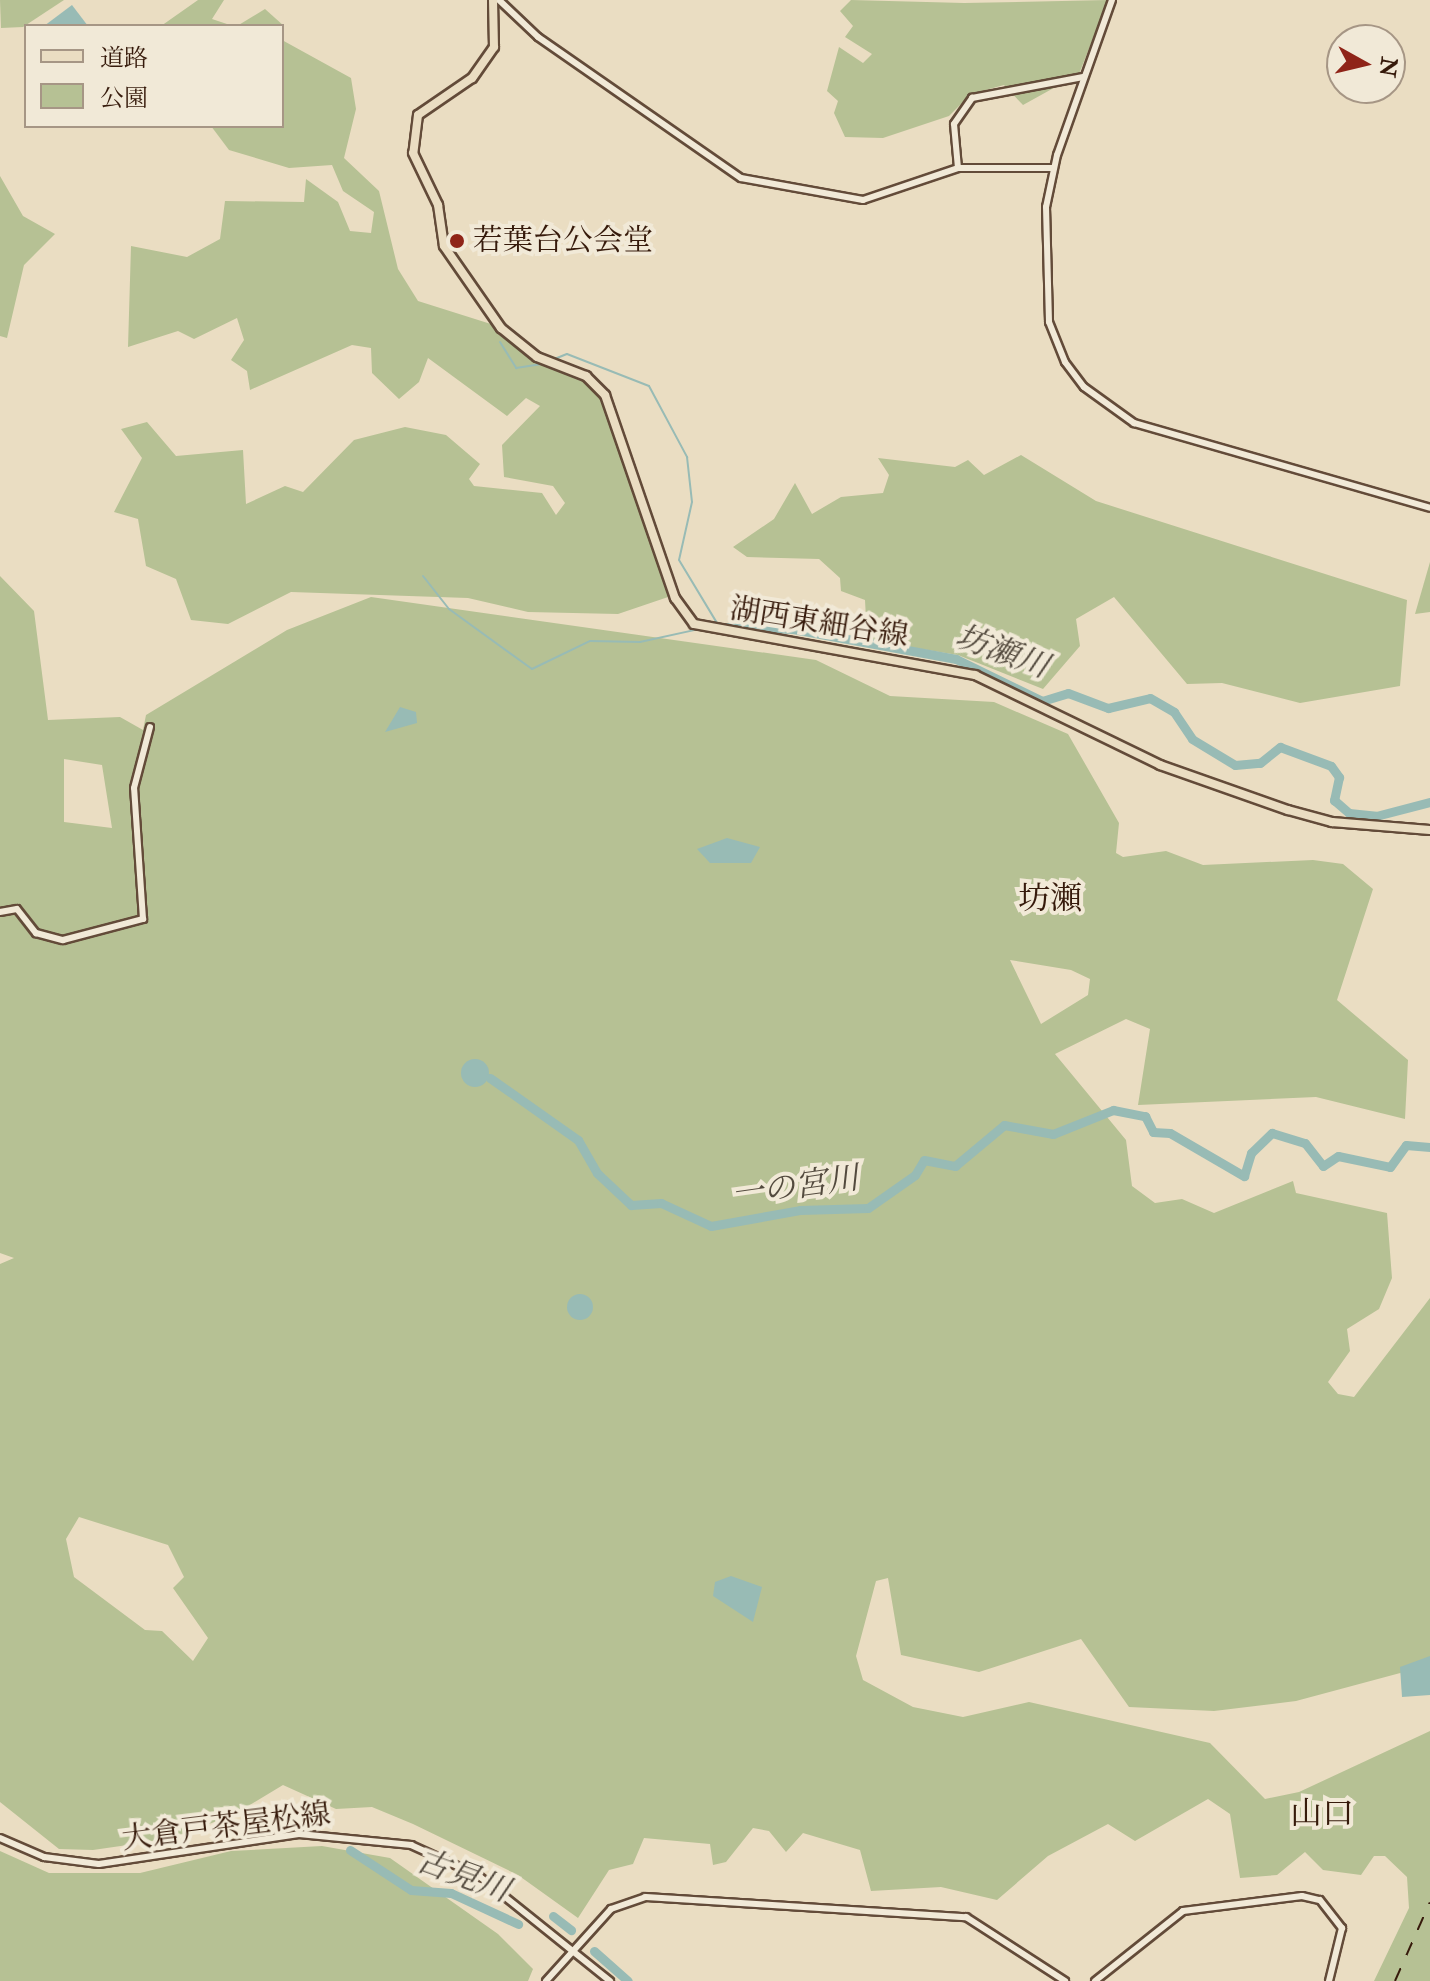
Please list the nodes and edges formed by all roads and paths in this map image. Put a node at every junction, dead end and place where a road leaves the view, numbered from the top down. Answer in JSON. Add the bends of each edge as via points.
{"nodes":[{"id":1,"x":493,"y":0,"type":"edge"},
{"id":2,"x":499,"y":0,"type":"edge"},
{"id":3,"x":1112,"y":0,"type":"edge"},
{"id":4,"x":1083,"y":77,"type":"junction"},
{"id":5,"x":958,"y":168,"type":"junction"},
{"id":6,"x":1053,"y":168,"type":"junction"},
{"id":7,"x":1430,"y":508,"type":"edge"},
{"id":8,"x":150,"y":727,"type":"dead end"},
{"id":9,"x":1430,"y":830,"type":"edge"},
{"id":10,"x":0,"y":912,"type":"edge"},
{"id":11,"x":0,"y":1838,"type":"edge"},
{"id":12,"x":573,"y":1949,"type":"junction"},
{"id":13,"x":546,"y":1981,"type":"edge"},
{"id":14,"x":610,"y":1981,"type":"edge"},
{"id":15,"x":1065,"y":1981,"type":"edge"},
{"id":16,"x":1095,"y":1981,"type":"edge"},
{"id":17,"x":1329,"y":1981,"type":"edge"}],
"edges":[{"from":1,"to":9,"type":"main road","name":"湖西東細谷線","via":[[494,47],[472,78],[418,115],[413,153],[438,205],[444,246],[501,328],[537,357],[586,376],[605,395],[675,598],[694,624],[975,675],[1160,765],[1288,810],[1332,822]]},
{"from":2,"to":5,"type":"street","via":[[538,37],[741,178],[863,200]]},
{"from":3,"to":4,"type":"street"},
{"from":4,"to":5,"type":"street","via":[[972,98],[954,124]]},
{"from":4,"to":6,"type":"street"},
{"from":5,"to":6,"type":"street"},
{"from":6,"to":7,"type":"street","via":[[1045,239],[1049,322],[1084,387],[1134,423]]},
{"from":8,"to":10,"type":"street","via":[[134,788],[143,919],[63,940],[36,933],[17,909]]},
{"from":11,"to":12,"type":"street","name":"大倉戸茶屋松線","via":[[44,1857],[99,1864],[299,1834],[381,1839],[479,1876]]},
{"from":12,"to":13,"type":"street"},
{"from":12,"to":14,"type":"street","name":"大倉戸茶屋松線"},
{"from":12,"to":15,"type":"street","via":[[611,1909],[635,1898],[940,1914],[982,1923]]},
{"from":16,"to":17,"type":"street","via":[[1183,1911],[1302,1896],[1320,1900],[1342,1928]]}]}
